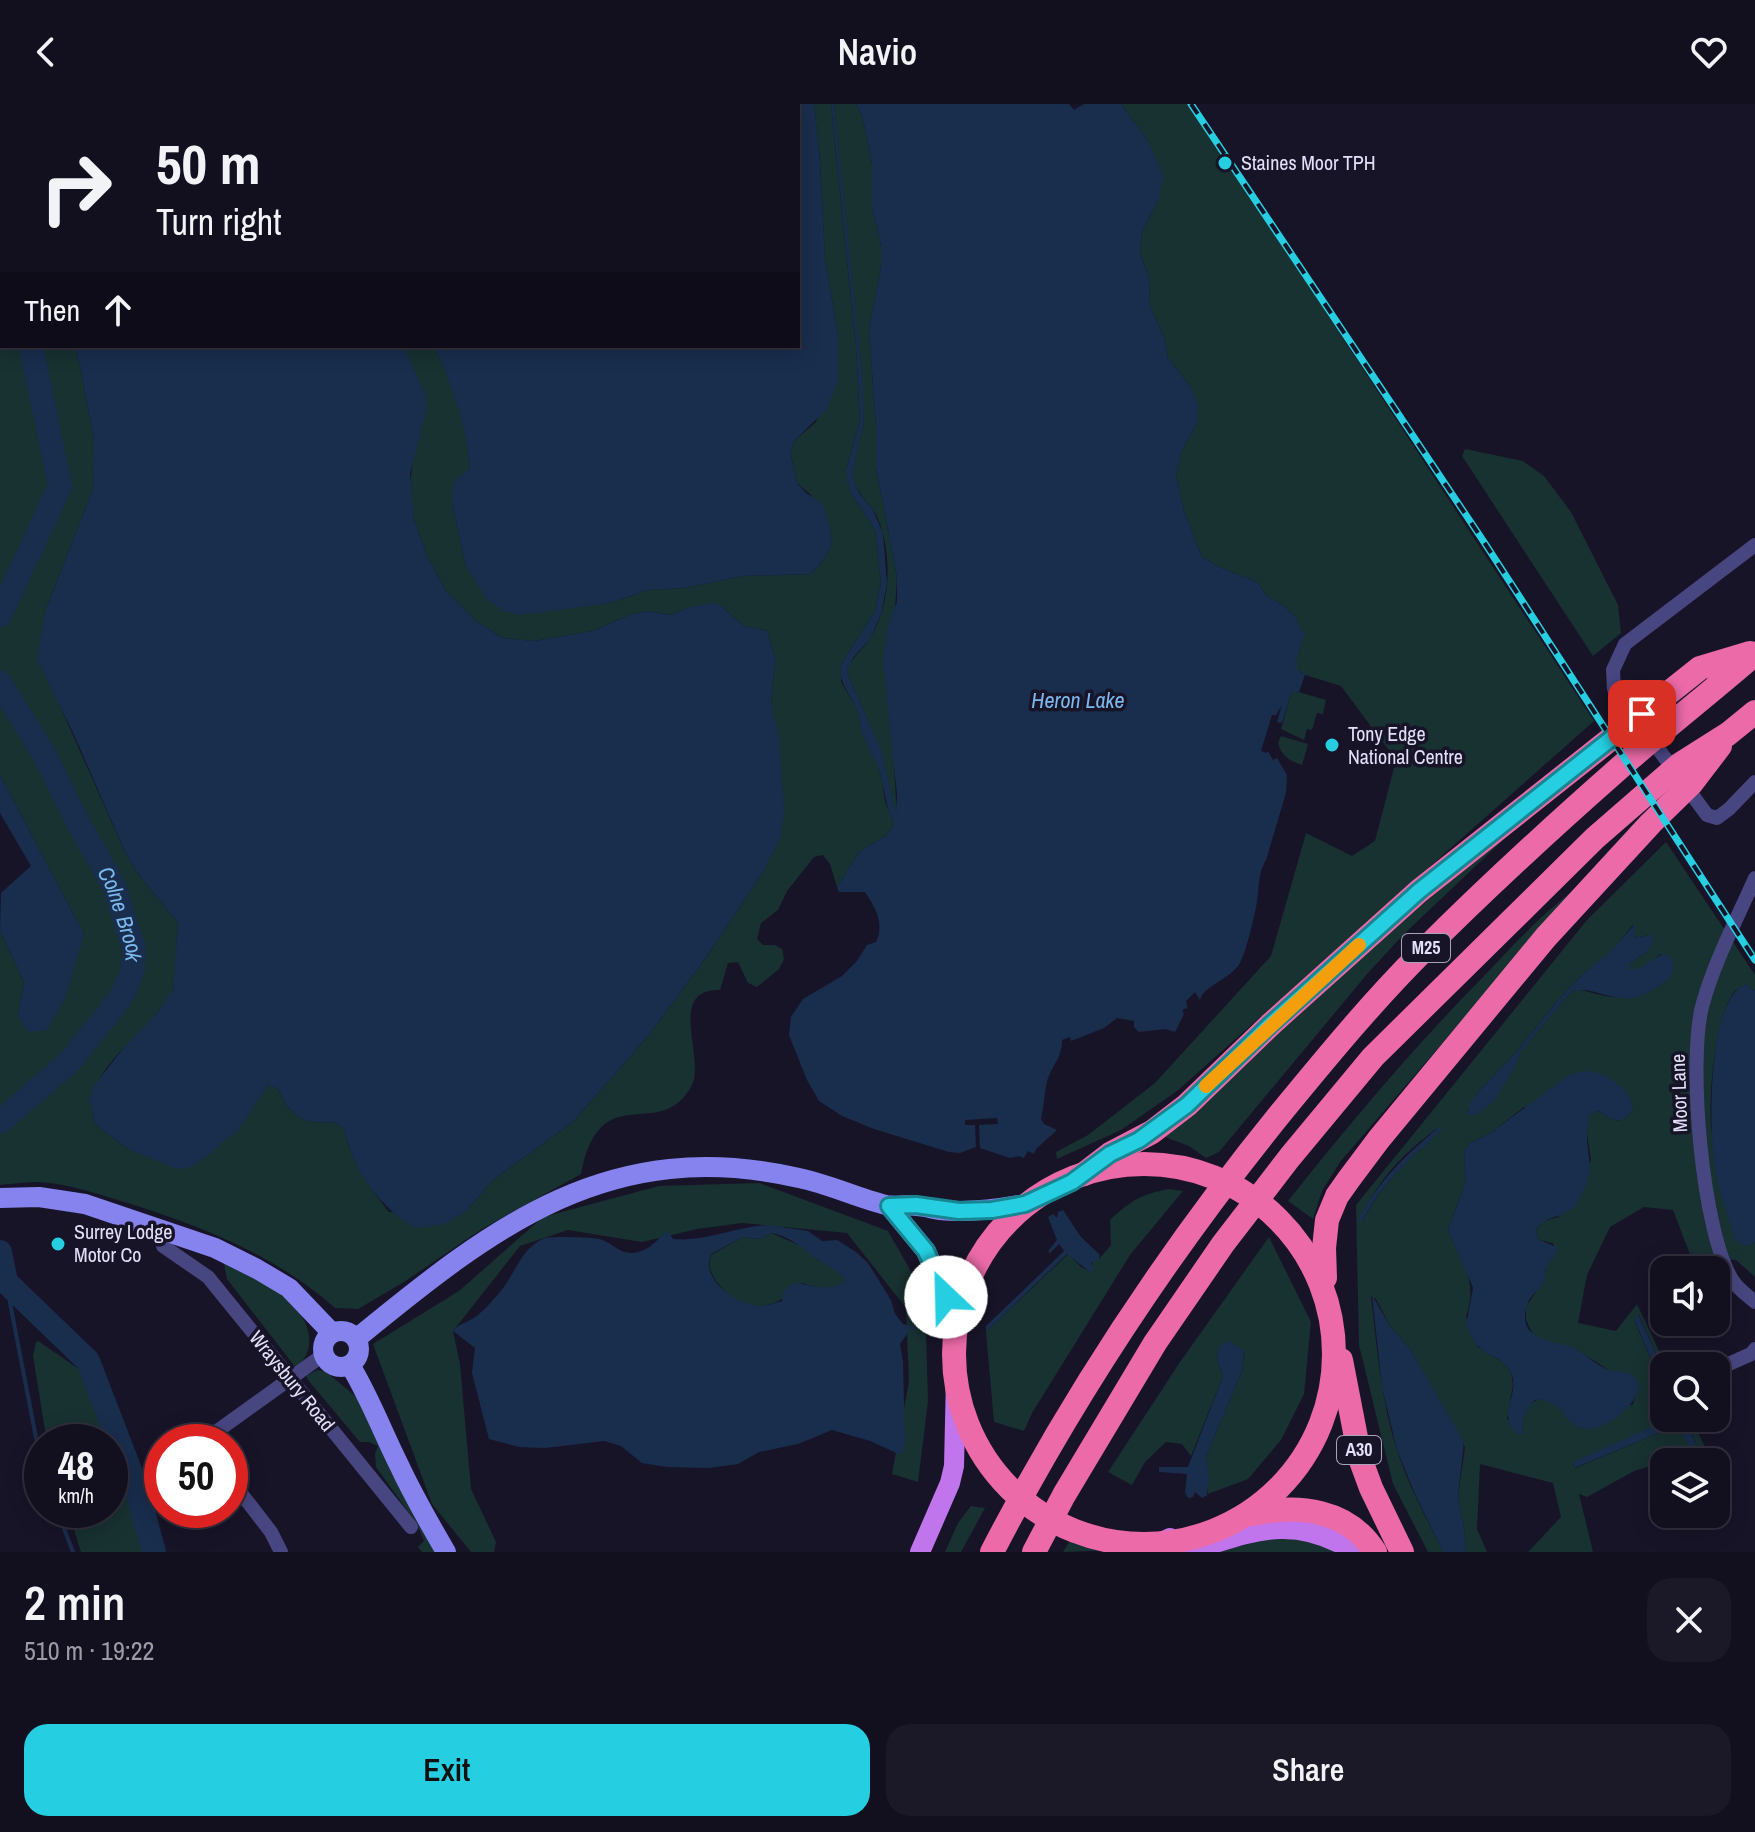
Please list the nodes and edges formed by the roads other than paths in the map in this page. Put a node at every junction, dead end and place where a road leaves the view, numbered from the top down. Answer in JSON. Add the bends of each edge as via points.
{"nodes":[{"id":1,"x":1755,"y":545,"type":"edge"},
{"id":2,"x":1755,"y":653,"type":"edge"},
{"id":3,"x":1755,"y":712,"type":"edge"},
{"id":4,"x":1685,"y":775,"type":"junction"},
{"id":5,"x":1755,"y":782,"type":"edge"},
{"id":6,"x":1753,"y":883,"type":"edge"},
{"id":7,"x":1072,"y":1182,"type":"junction"},
{"id":8,"x":3,"y":1198,"type":"edge"},
{"id":9,"x":1025,"y":1204,"type":"junction"},
{"id":10,"x":889,"y":1206,"type":"junction"},
{"id":11,"x":163,"y":1246,"type":"dead end"},
{"id":12,"x":1755,"y":1302,"type":"edge"},
{"id":13,"x":1325,"y":1306,"type":"junction"},
{"id":14,"x":955,"y":1318,"type":"junction"},
{"id":15,"x":332,"y":1333,"type":"junction"},
{"id":16,"x":356,"y":1339,"type":"junction"},
{"id":17,"x":1335,"y":1342,"type":"junction"},
{"id":18,"x":1755,"y":1349,"type":"edge"},
{"id":19,"x":323,"y":1355,"type":"junction"},
{"id":20,"x":1730,"y":1363,"type":"edge"},
{"id":21,"x":350,"y":1365,"type":"junction"},
{"id":22,"x":289,"y":1378,"type":"junction"},
{"id":23,"x":956,"y":1378,"type":"junction"},
{"id":24,"x":226,"y":1424,"type":"edge"},
{"id":25,"x":248,"y":1502,"type":"edge"},
{"id":26,"x":1239,"y":1517,"type":"junction"},
{"id":27,"x":411,"y":1527,"type":"dead end"},
{"id":28,"x":1038,"y":1544,"type":"edge"},
{"id":29,"x":1178,"y":1545,"type":"edge"},
{"id":30,"x":281,"y":1552,"type":"edge"},
{"id":31,"x":446,"y":1552,"type":"edge"},
{"id":32,"x":920,"y":1552,"type":"edge"},
{"id":33,"x":992,"y":1552,"type":"edge"},
{"id":34,"x":1141,"y":1552,"type":"edge"},
{"id":35,"x":1355,"y":1552,"type":"edge"},
{"id":36,"x":1375,"y":1552,"type":"edge"},
{"id":37,"x":1402,"y":1552,"type":"edge"}],
"edges":[{"from":1,"to":5,"type":"street","via":[[1625,644],[1613,670],[1614,689],[1707,815],[1717,818]]},
{"from":2,"to":7,"type":"highway","number":"M25","via":[[1700,668],[1419,891],[1187,1105]]},
{"from":2,"to":33,"type":"highway","number":"M25","via":[[1501,874],[1418,955],[1325,1059],[1195,1223],[1117,1336]]},
{"from":3,"to":4,"type":"highway","number":"M25"},
{"from":4,"to":13,"type":"highway","number":"M25","via":[[1651,823],[1546,937],[1337,1196],[1324,1233]]},
{"from":4,"to":28,"type":"highway","number":"M25","via":[[1637,802],[1595,838],[1373,1057],[1223,1244],[1155,1343]]},
{"from":6,"to":12,"type":"street","name":"Moor Lane","via":[[1702,1005],[1695,1059],[1699,1126],[1723,1262],[1734,1283]]},
{"from":7,"to":9,"type":"highway"},
{"from":7,"to":13,"type":"highway","via":[[1129,1167],[1177,1166],[1200,1172],[1298,1234],[1317,1272]]},
{"from":8,"to":15,"type":"main road","via":[[85,1204],[215,1248],[289,1288]]},
{"from":9,"to":10,"type":"main road","via":[[959,1211]]},
{"from":9,"to":14,"type":"highway","via":[[978,1250],[963,1279]]},
{"from":10,"to":14,"type":"main road","via":[[926,1251]]},
{"from":10,"to":16,"type":"main road","via":[[800,1178],[730,1166],[631,1174],[524,1215]]},
{"from":11,"to":22,"type":"street","name":"Wraysbury Road","via":[[208,1277]]},
{"from":13,"to":17,"type":"highway"},
{"from":14,"to":23,"type":"highway"},
{"from":15,"to":16,"type":"main road","via":[[346,1331]]},
{"from":15,"to":19,"type":"main road"},
{"from":16,"to":21,"type":"main road","via":[[359,1351]]},
{"from":17,"to":26,"type":"highway","via":[[1328,1411],[1312,1455],[1280,1490]]},
{"from":17,"to":37,"type":"highway","number":"A30","via":[[1360,1458]]},
{"from":18,"to":20,"type":"street"},
{"from":19,"to":21,"type":"main road","via":[[331,1365]]},
{"from":19,"to":22,"type":"street"},
{"from":21,"to":31,"type":"main road"},
{"from":22,"to":24,"type":"street"},
{"from":22,"to":27,"type":"street","name":"Wraysbury Road"},
{"from":23,"to":29,"type":"highway","via":[[984,1453],[1035,1509],[1074,1531],[1103,1539]]},
{"from":23,"to":32,"type":"main road","via":[[954,1466]]},
{"from":25,"to":30,"type":"street"},
{"from":26,"to":29,"type":"highway"},
{"from":26,"to":36,"type":"highway","via":[[1283,1509],[1325,1513],[1350,1526]]},
{"from":29,"to":34,"type":"main road"},
{"from":29,"to":35,"type":"main road","via":[[1284,1528],[1325,1535]]}]}
